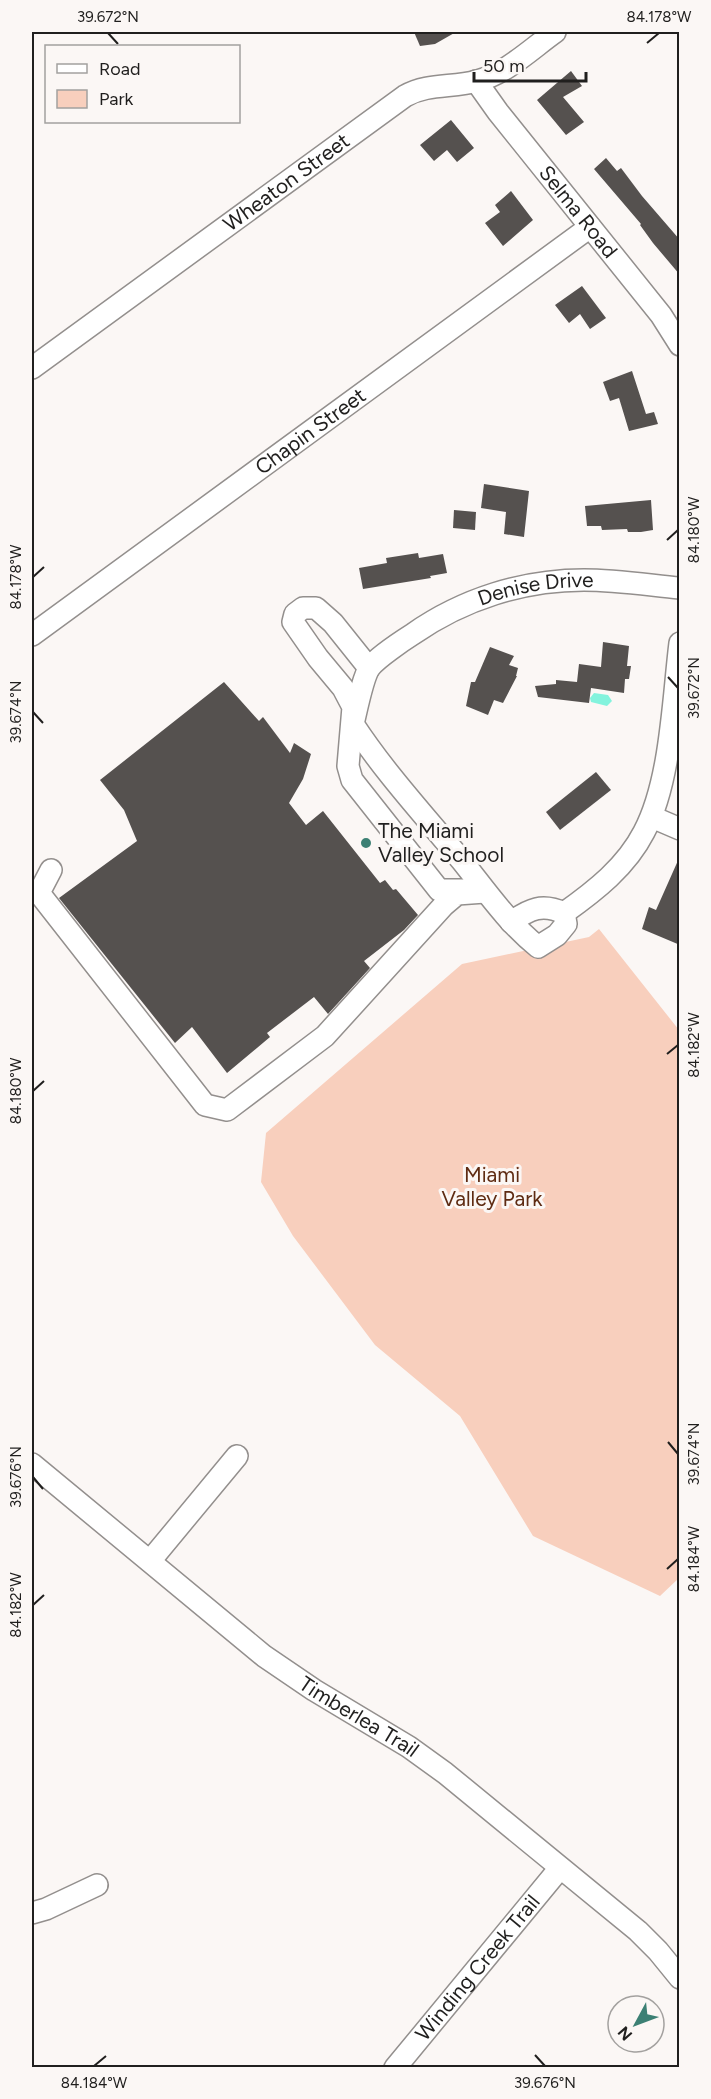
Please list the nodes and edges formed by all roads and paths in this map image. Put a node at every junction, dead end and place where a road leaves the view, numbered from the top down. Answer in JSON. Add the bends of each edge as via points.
{"nodes":[{"id":1,"x":555,"y":32,"type":"edge"},
{"id":2,"x":476,"y":81,"type":"junction"},
{"id":3,"x":590,"y":227,"type":"junction"},
{"id":4,"x":680,"y":345,"type":"edge"},
{"id":5,"x":32,"y":368,"type":"edge"},
{"id":6,"x":680,"y":588,"type":"edge"},
{"id":7,"x":32,"y":635,"type":"edge"},
{"id":8,"x":680,"y":643,"type":"edge"},
{"id":9,"x":369,"y":668,"type":"junction"},
{"id":10,"x":353,"y":724,"type":"junction"},
{"id":11,"x":652,"y":817,"type":"junction"},
{"id":12,"x":680,"y":829,"type":"edge"},
{"id":13,"x":51,"y":870,"type":"dead end"},
{"id":14,"x":485,"y":892,"type":"junction"},
{"id":15,"x":564,"y":913,"type":"junction"},
{"id":16,"x":511,"y":922,"type":"junction"},
{"id":17,"x":237,"y":1456,"type":"dead end"},
{"id":18,"x":32,"y":1464,"type":"edge"},
{"id":19,"x":150,"y":1561,"type":"junction"},
{"id":20,"x":560,"y":1868,"type":"junction"},
{"id":21,"x":97,"y":1885,"type":"dead end"},
{"id":22,"x":32,"y":1913,"type":"edge"},
{"id":23,"x":680,"y":1978,"type":"edge"},
{"id":24,"x":395,"y":2067,"type":"edge"}],
"edges":[{"from":1,"to":2,"type":"street","name":"Wheaton Street","via":[[513,63]]},
{"from":2,"to":3,"type":"street","name":"Selma Road"},
{"from":2,"to":5,"type":"street","name":"Wheaton Street","via":[[428,87],[405,96]]},
{"from":3,"to":4,"type":"street","name":"Selma Road","via":[[661,315]]},
{"from":3,"to":7,"type":"street","name":"Chapin Street"},
{"from":6,"to":9,"type":"street","name":"Denise Drive","via":[[585,580],[513,588],[451,611],[404,640]]},
{"from":8,"to":11,"type":"street","via":[[664,771]]},
{"from":9,"to":10,"type":"street"},
{"from":9,"to":10,"type":"street","via":[[316,608],[303,608],[295,614],[293,622],[343,688],[353,707]]},
{"from":10,"to":14,"type":"street","via":[[370,751]]},
{"from":10,"to":14,"type":"street","via":[[348,766],[352,780],[439,890]]},
{"from":11,"to":12,"type":"street"},
{"from":11,"to":15,"type":"street","via":[[630,854],[594,892]]},
{"from":13,"to":14,"type":"street","via":[[39,893],[205,1105],[227,1110],[325,1036],[444,905],[458,894]]},
{"from":14,"to":16,"type":"street"},
{"from":15,"to":16,"type":"street","via":[[551,907],[529,910]]},
{"from":15,"to":16,"type":"street","via":[[566,924],[538,947]]},
{"from":17,"to":19,"type":"street"},
{"from":18,"to":19,"type":"street","name":"Timberlea Trail"},
{"from":19,"to":20,"type":"street","name":"Timberlea Trail","via":[[264,1656],[409,1747]]},
{"from":20,"to":23,"type":"street","name":"Timberlea Trail","via":[[638,1931]]},
{"from":20,"to":24,"type":"street","name":"Winding Creek Trail"},
{"from":21,"to":22,"type":"street"}]}
